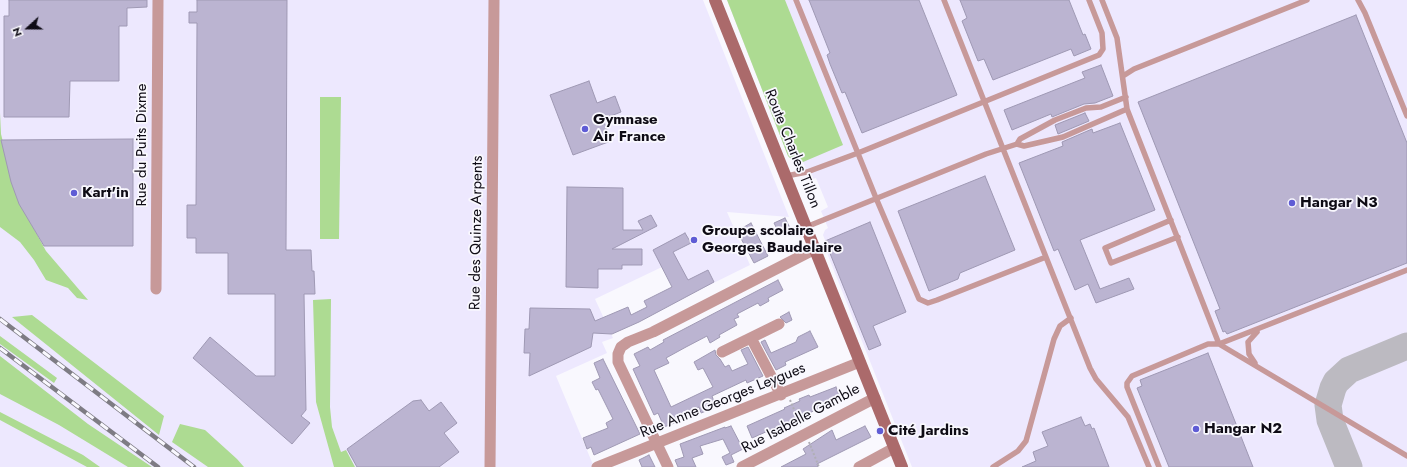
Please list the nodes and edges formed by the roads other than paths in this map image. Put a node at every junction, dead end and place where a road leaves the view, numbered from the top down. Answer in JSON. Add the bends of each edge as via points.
{"nodes":[{"id":1,"x":158,"y":0,"type":"edge"},
{"id":2,"x":494,"y":0,"type":"edge"},
{"id":3,"x":715,"y":0,"type":"edge"},
{"id":4,"x":796,"y":0,"type":"edge"},
{"id":5,"x":944,"y":0,"type":"edge"},
{"id":6,"x":1089,"y":0,"type":"edge"},
{"id":7,"x":1102,"y":0,"type":"edge"},
{"id":8,"x":1307,"y":0,"type":"edge"},
{"id":9,"x":1358,"y":0,"type":"edge"},
{"id":10,"x":1123,"y":76,"type":"junction"},
{"id":11,"x":1126,"y":97,"type":"junction"},
{"id":12,"x":985,"y":102,"type":"junction"},
{"id":13,"x":1127,"y":110,"type":"junction"},
{"id":14,"x":1407,"y":116,"type":"edge"},
{"id":15,"x":1017,"y":144,"type":"junction"},
{"id":16,"x":1004,"y":149,"type":"junction"},
{"id":17,"x":858,"y":153,"type":"junction"},
{"id":18,"x":786,"y":176,"type":"junction"},
{"id":19,"x":876,"y":198,"type":"junction"},
{"id":20,"x":1171,"y":220,"type":"junction"},
{"id":21,"x":806,"y":227,"type":"junction"},
{"id":22,"x":1178,"y":237,"type":"junction"},
{"id":23,"x":815,"y":249,"type":"junction"},
{"id":24,"x":1046,"y":257,"type":"junction"},
{"id":25,"x":1407,"y":270,"type":"edge"},
{"id":26,"x":156,"y":289,"type":"dead end"},
{"id":27,"x":1071,"y":318,"type":"junction"},
{"id":28,"x":779,"y":324,"type":"dead end"},
{"id":29,"x":1262,"y":328,"type":"junction"},
{"id":30,"x":751,"y":338,"type":"junction"},
{"id":31,"x":1220,"y":344,"type":"junction"},
{"id":32,"x":722,"y":352,"type":"dead end"},
{"id":33,"x":860,"y":362,"type":"junction"},
{"id":34,"x":1258,"y":366,"type":"junction"},
{"id":35,"x":781,"y":394,"type":"junction"},
{"id":36,"x":875,"y":398,"type":"junction"},
{"id":37,"x":656,"y":444,"type":"junction"},
{"id":38,"x":894,"y":448,"type":"junction"},
{"id":39,"x":1407,"y":456,"type":"edge"},
{"id":40,"x":490,"y":467,"type":"edge"},
{"id":41,"x":597,"y":467,"type":"edge"},
{"id":42,"x":668,"y":467,"type":"edge"},
{"id":43,"x":742,"y":467,"type":"edge"},
{"id":44,"x":859,"y":467,"type":"edge"},
{"id":45,"x":902,"y":467,"type":"edge"},
{"id":46,"x":993,"y":467,"type":"edge"},
{"id":47,"x":1149,"y":467,"type":"edge"},
{"id":48,"x":1159,"y":467,"type":"edge"}],
"edges":[{"from":1,"to":26,"type":"street","name":"Rue du Puits Dixme"},
{"from":2,"to":40,"type":"street","name":"Rue des Quinze Arpents"},
{"from":3,"to":18,"type":"main road","name":"Route Charles Tillon"},
{"from":4,"to":17,"type":"lane"},
{"from":5,"to":12,"type":"lane"},
{"from":6,"to":12,"type":"lane","via":[[1102,33],[1103,49],[1099,55]]},
{"from":7,"to":10,"type":"lane","via":[[1117,38]]},
{"from":8,"to":10,"type":"lane","via":[[1134,69]]},
{"from":9,"to":14,"type":"lane"},
{"from":10,"to":11,"type":"lane"},
{"from":11,"to":13,"type":"lane"},
{"from":11,"to":15,"type":"lane","via":[[1055,120],[1020,139]]},
{"from":12,"to":16,"type":"lane"},
{"from":12,"to":17,"type":"lane"},
{"from":13,"to":15,"type":"lane","via":[[1063,137],[1024,146]]},
{"from":13,"to":20,"type":"lane"},
{"from":15,"to":16,"type":"lane"},
{"from":16,"to":19,"type":"lane"},
{"from":16,"to":24,"type":"lane"},
{"from":17,"to":18,"type":"lane","via":[[807,172]]},
{"from":17,"to":19,"type":"lane"},
{"from":18,"to":21,"type":"main road","name":"Route Charles Tillon"},
{"from":19,"to":21,"type":"lane"},
{"from":19,"to":24,"type":"lane","via":[[915,293],[924,302],[937,300]]},
{"from":20,"to":22,"type":"lane"},
{"from":20,"to":22,"type":"lane","via":[[1105,248],[1111,263]]},
{"from":21,"to":23,"type":"main road","name":"Route Charles Tillon"},
{"from":22,"to":31,"type":"lane"},
{"from":23,"to":33,"type":"main road","name":"Route Charles Tillon"},
{"from":23,"to":37,"type":"street","via":[[653,332],[628,342],[618,354],[618,362]]},
{"from":24,"to":27,"type":"lane"},
{"from":25,"to":29,"type":"lane"},
{"from":27,"to":46,"type":"lane","via":[[1063,322],[1056,334],[1026,441],[1018,451]]},
{"from":27,"to":47,"type":"lane","via":[[1096,379],[1128,417]]},
{"from":28,"to":30,"type":"street"},
{"from":29,"to":31,"type":"lane"},
{"from":29,"to":34,"type":"lane","via":[[1248,342],[1249,354]]},
{"from":30,"to":32,"type":"street"},
{"from":30,"to":35,"type":"street"},
{"from":31,"to":34,"type":"lane"},
{"from":31,"to":48,"type":"lane","via":[[1208,344],[1132,376],[1127,383]]},
{"from":33,"to":35,"type":"street","name":"Rue Anne Georges Leygues"},
{"from":33,"to":36,"type":"main road","name":"Route Charles Tillon"},
{"from":34,"to":39,"type":"lane"},
{"from":35,"to":37,"type":"street","name":"Rue Anne Georges Leygues"},
{"from":36,"to":38,"type":"main road","name":"Route Charles Tillon"},
{"from":36,"to":43,"type":"street","name":"Rue Isabelle Gamble"},
{"from":37,"to":41,"type":"street","name":"Rue Anne Georges Leygues"},
{"from":37,"to":42,"type":"street"},
{"from":38,"to":44,"type":"street"},
{"from":38,"to":45,"type":"main road","name":"Route Charles Tillon"}]}
